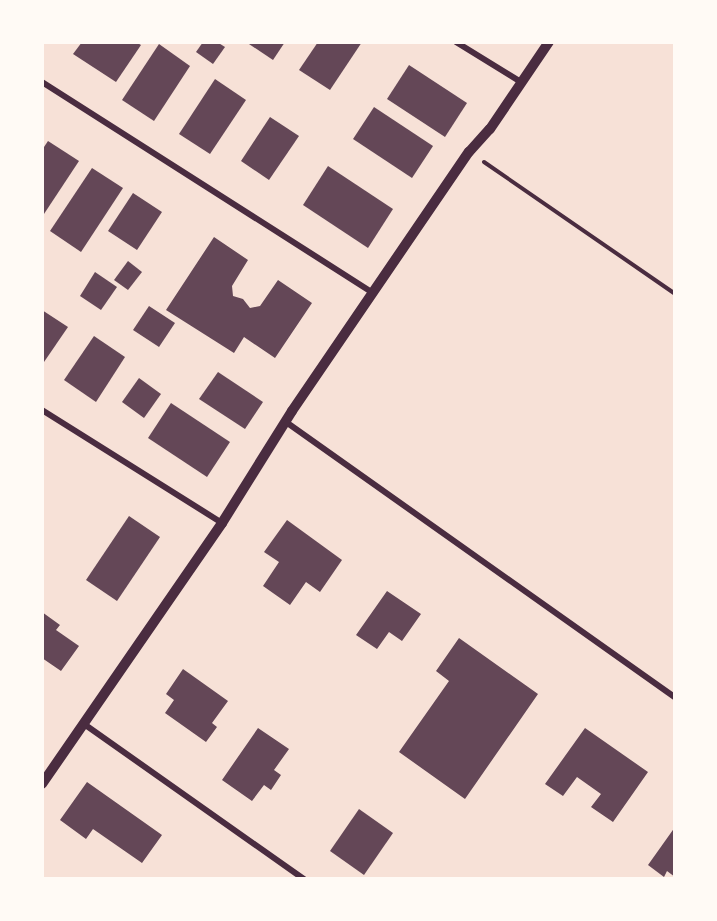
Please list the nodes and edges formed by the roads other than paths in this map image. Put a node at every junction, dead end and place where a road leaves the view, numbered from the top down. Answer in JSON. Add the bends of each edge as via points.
{"nodes":[{"id":1,"x":456,"y":42,"type":"edge"},
{"id":2,"x":549,"y":42,"type":"edge"},
{"id":3,"x":42,"y":82,"type":"edge"},
{"id":4,"x":520,"y":82,"type":"junction"},
{"id":5,"x":373,"y":293,"type":"junction"},
{"id":6,"x":42,"y":410,"type":"edge"},
{"id":7,"x":286,"y":422,"type":"junction"},
{"id":8,"x":222,"y":523,"type":"junction"},
{"id":9,"x":675,"y":697,"type":"edge"},
{"id":10,"x":84,"y":724,"type":"junction"},
{"id":11,"x":42,"y":782,"type":"edge"},
{"id":12,"x":304,"y":879,"type":"edge"}],
"edges":[{"from":1,"to":4,"type":"street"},
{"from":2,"to":4,"type":"street"},
{"from":3,"to":5,"type":"street"},
{"from":4,"to":5,"type":"street"},
{"from":5,"to":7,"type":"street"},
{"from":6,"to":8,"type":"street"},
{"from":7,"to":8,"type":"street"},
{"from":7,"to":9,"type":"street"},
{"from":8,"to":10,"type":"street"},
{"from":10,"to":11,"type":"street"},
{"from":10,"to":12,"type":"street"}]}
